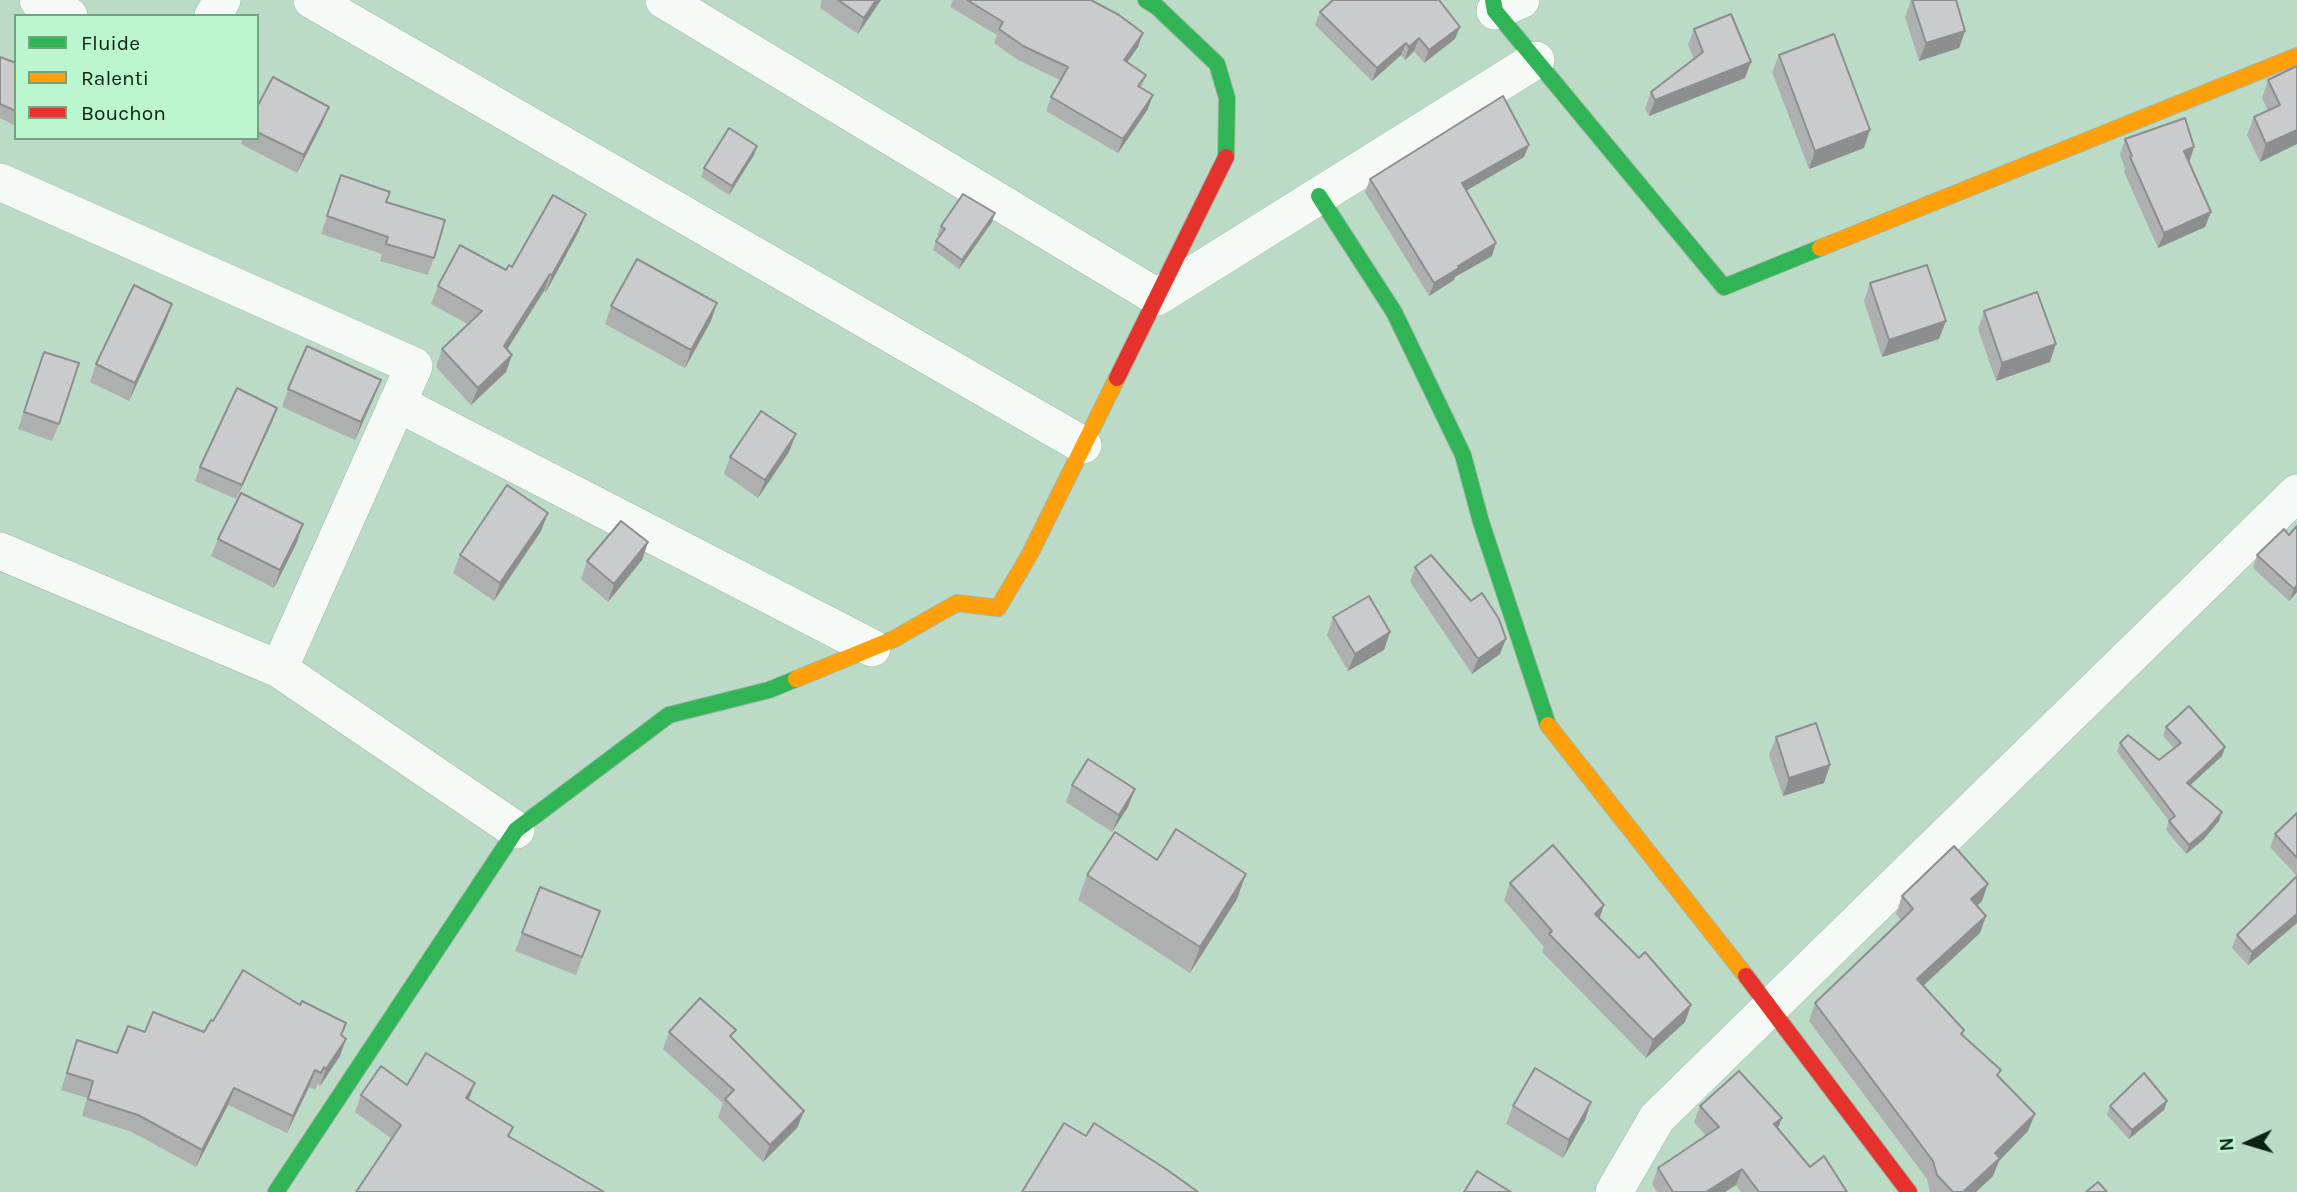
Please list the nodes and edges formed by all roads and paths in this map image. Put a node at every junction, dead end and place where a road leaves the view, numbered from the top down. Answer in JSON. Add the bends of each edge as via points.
{"nodes":[{"id":1,"x":38,"y":0,"type":"edge"},
{"id":2,"x":312,"y":0,"type":"edge"},
{"id":3,"x":664,"y":0,"type":"edge"},
{"id":4,"x":1155,"y":2,"type":"edge"},
{"id":5,"x":1503,"y":4,"type":"edge"},
{"id":6,"x":65,"y":14,"type":"edge"},
{"id":7,"x":2297,"y":56,"type":"edge"},
{"id":8,"x":1536,"y":60,"type":"junction"},
{"id":9,"x":0,"y":182,"type":"edge"},
{"id":10,"x":1319,"y":196,"type":"junction"},
{"id":11,"x":1157,"y":297,"type":"junction"},
{"id":12,"x":397,"y":403,"type":"junction"},
{"id":13,"x":1083,"y":445,"type":"junction"},
{"id":14,"x":2297,"y":493,"type":"edge"},
{"id":15,"x":0,"y":551,"type":"edge"},
{"id":16,"x":872,"y":648,"type":"junction"},
{"id":17,"x":279,"y":669,"type":"junction"},
{"id":18,"x":516,"y":830,"type":"junction"},
{"id":19,"x":1770,"y":1007,"type":"junction"},
{"id":20,"x":276,"y":1192,"type":"edge"},
{"id":21,"x":1614,"y":1192,"type":"edge"},
{"id":22,"x":1909,"y":1192,"type":"edge"}],
"edges":[{"from":1,"to":6,"type":"street"},
{"from":2,"to":13,"type":"street"},
{"from":3,"to":11,"type":"street"},
{"from":4,"to":11,"type":"street","via":[[1217,64],[1227,98],[1226,159]]},
{"from":5,"to":8,"type":"street"},
{"from":7,"to":8,"type":"street","via":[[1724,287]]},
{"from":8,"to":10,"type":"street"},
{"from":9,"to":12,"type":"street","via":[[414,366]]},
{"from":10,"to":11,"type":"street"},
{"from":10,"to":19,"type":"street","via":[[1395,312],[1463,455],[1545,722]]},
{"from":11,"to":13,"type":"street"},
{"from":12,"to":16,"type":"street"},
{"from":12,"to":17,"type":"street"},
{"from":13,"to":16,"type":"street","via":[[998,608],[957,603]]},
{"from":14,"to":19,"type":"street"},
{"from":15,"to":17,"type":"street"},
{"from":16,"to":18,"type":"street","via":[[769,690],[669,715]]},
{"from":17,"to":18,"type":"street"},
{"from":18,"to":20,"type":"street"},
{"from":19,"to":21,"type":"street","via":[[1657,1118]]},
{"from":19,"to":22,"type":"street"}]}
